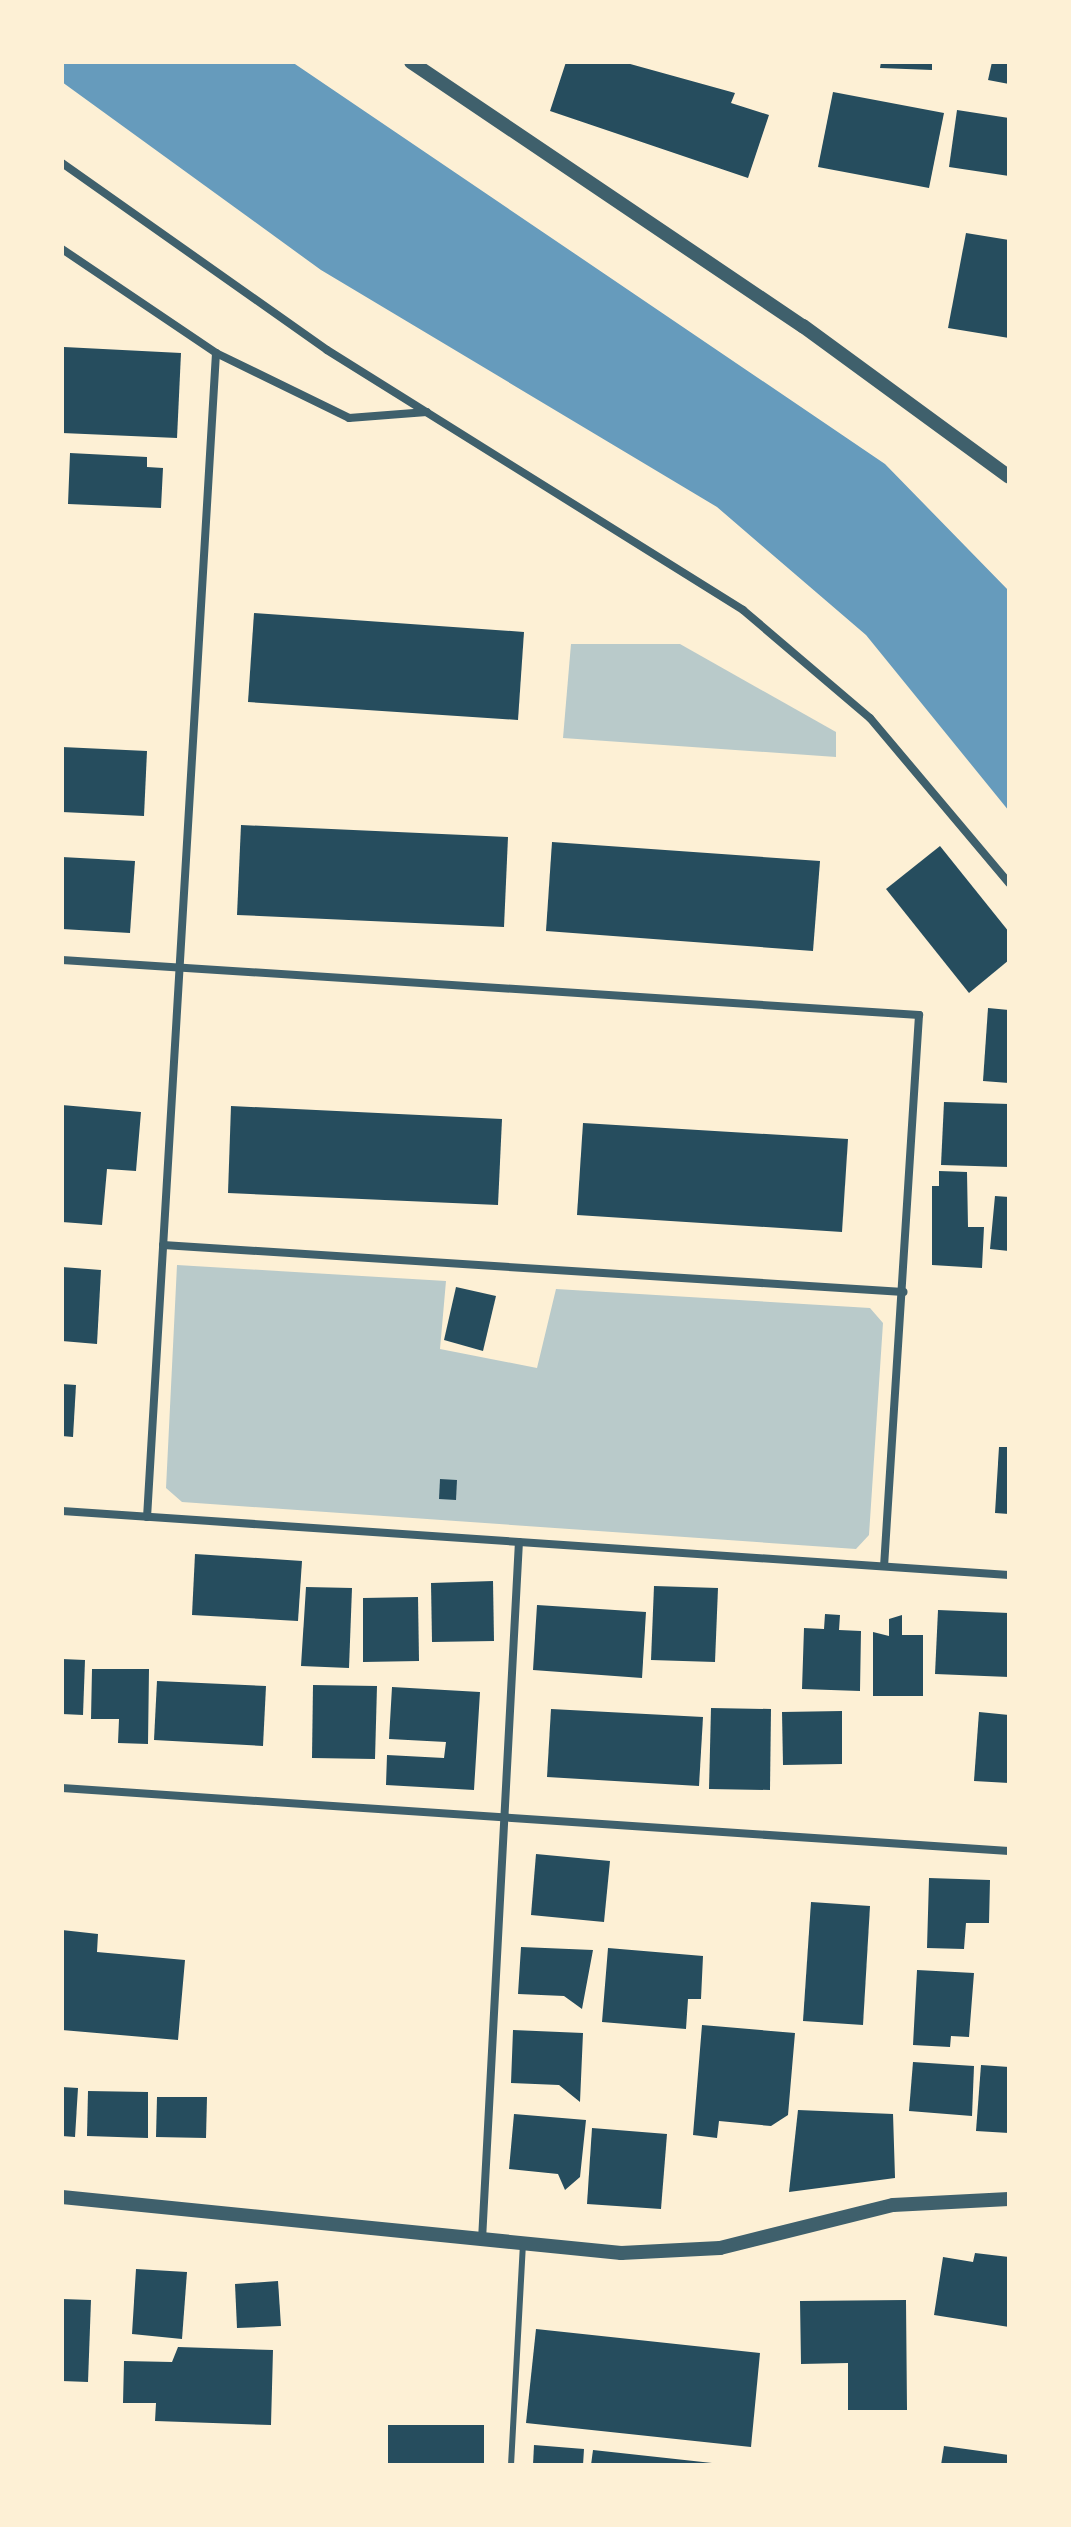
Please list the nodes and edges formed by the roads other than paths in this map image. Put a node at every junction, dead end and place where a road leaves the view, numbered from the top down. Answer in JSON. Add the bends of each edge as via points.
{"nodes":[{"id":1,"x":411,"y":62,"type":"edge"},
{"id":2,"x":62,"y":163,"type":"edge"},
{"id":3,"x":62,"y":249,"type":"edge"},
{"id":4,"x":216,"y":353,"type":"junction"},
{"id":5,"x":427,"y":412,"type":"junction"},
{"id":6,"x":1009,"y":477,"type":"edge"},
{"id":7,"x":1009,"y":883,"type":"edge"},
{"id":8,"x":62,"y":960,"type":"edge"},
{"id":9,"x":179,"y":968,"type":"junction"},
{"id":10,"x":163,"y":1245,"type":"junction"},
{"id":11,"x":904,"y":1292,"type":"junction"},
{"id":12,"x":62,"y":1511,"type":"edge"},
{"id":13,"x":147,"y":1517,"type":"junction"},
{"id":14,"x":519,"y":1542,"type":"junction"},
{"id":15,"x":884,"y":1566,"type":"junction"},
{"id":16,"x":1009,"y":1575,"type":"edge"},
{"id":17,"x":62,"y":1788,"type":"edge"},
{"id":18,"x":505,"y":1818,"type":"junction"},
{"id":19,"x":1009,"y":1851,"type":"edge"},
{"id":20,"x":62,"y":2197,"type":"edge"},
{"id":21,"x":1009,"y":2199,"type":"edge"},
{"id":22,"x":482,"y":2241,"type":"junction"},
{"id":23,"x":523,"y":2245,"type":"junction"},
{"id":24,"x":511,"y":2465,"type":"edge"}],
"edges":[{"from":1,"to":6,"type":"street","via":[[803,326]]},
{"from":2,"to":5,"type":"street"},
{"from":3,"to":4,"type":"street"},
{"from":4,"to":5,"type":"street","via":[[349,418]]},
{"from":4,"to":9,"type":"street"},
{"from":5,"to":7,"type":"street","via":[[743,610],[870,718]]},
{"from":8,"to":9,"type":"street"},
{"from":9,"to":10,"type":"street"},
{"from":9,"to":11,"type":"street","via":[[919,1015]]},
{"from":10,"to":11,"type":"street"},
{"from":10,"to":13,"type":"street"},
{"from":11,"to":15,"type":"street"},
{"from":12,"to":13,"type":"street"},
{"from":13,"to":14,"type":"street"},
{"from":14,"to":15,"type":"street"},
{"from":14,"to":18,"type":"street"},
{"from":15,"to":16,"type":"street"},
{"from":17,"to":18,"type":"street"},
{"from":18,"to":19,"type":"street"},
{"from":18,"to":22,"type":"street"},
{"from":20,"to":22,"type":"street"},
{"from":21,"to":23,"type":"street","via":[[893,2205],[720,2248],[621,2253]]},
{"from":22,"to":23,"type":"street"},
{"from":23,"to":24,"type":"lane"}]}
